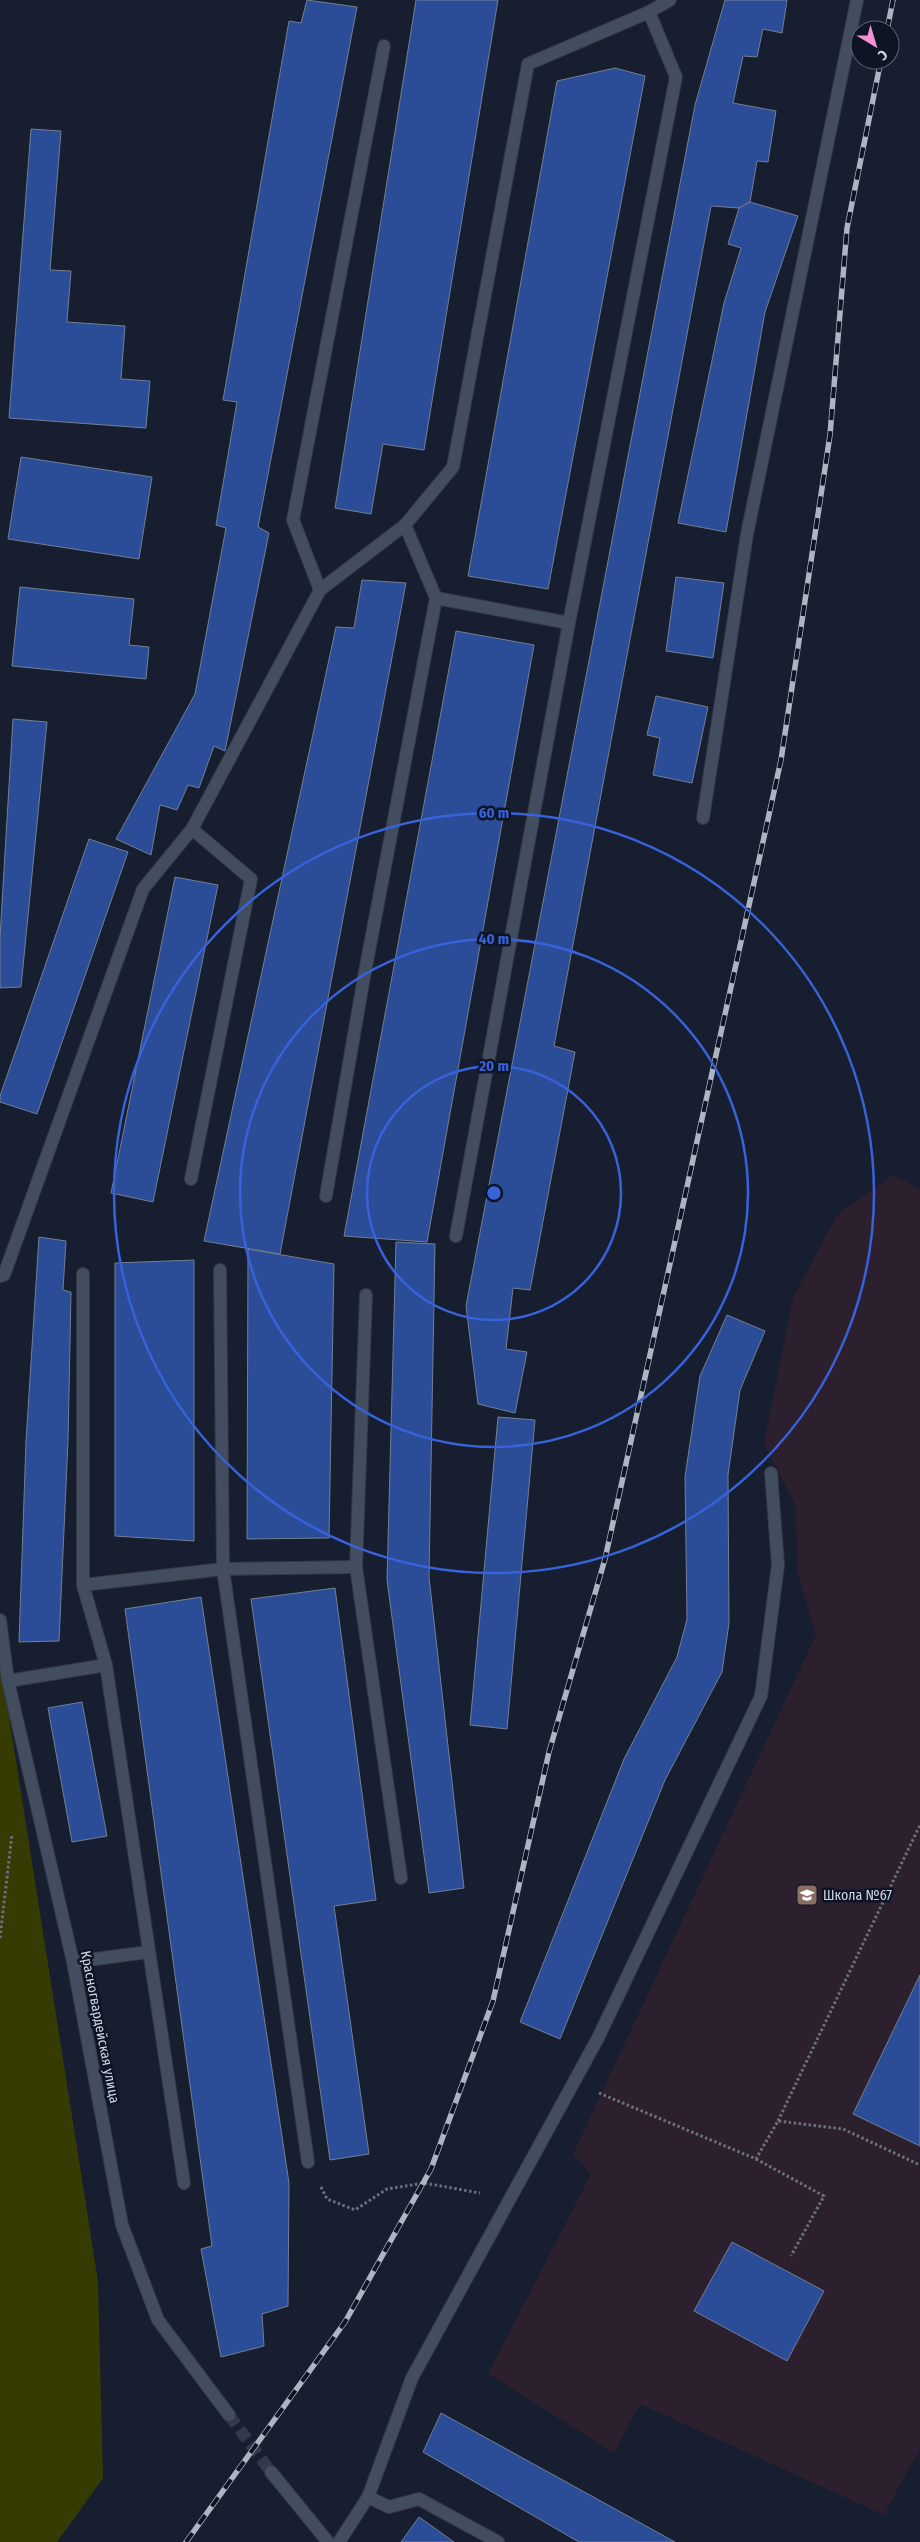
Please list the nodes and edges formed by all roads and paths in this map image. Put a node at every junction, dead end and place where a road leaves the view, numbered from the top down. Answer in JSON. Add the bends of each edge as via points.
{"nodes":[{"id":1,"x":670,"y":0,"type":"edge"},
{"id":2,"x":857,"y":0,"type":"edge"},
{"id":3,"x":649,"y":12,"type":"junction"},
{"id":4,"x":384,"y":46,"type":"dead end"},
{"id":5,"x":404,"y":526,"type":"junction"},
{"id":6,"x":320,"y":590,"type":"junction"},
{"id":7,"x":436,"y":598,"type":"junction"},
{"id":8,"x":569,"y":624,"type":"junction"},
{"id":9,"x":703,"y":818,"type":"dead end"},
{"id":10,"x":192,"y":829,"type":"junction"},
{"id":11,"x":191,"y":1179,"type":"dead end"},
{"id":12,"x":326,"y":1196,"type":"dead end"},
{"id":13,"x":456,"y":1236,"type":"dead end"},
{"id":14,"x":220,"y":1270,"type":"dead end"},
{"id":15,"x":83,"y":1274,"type":"dead end"},
{"id":16,"x":0,"y":1276,"type":"edge"},
{"id":17,"x":366,"y":1295,"type":"dead end"},
{"id":18,"x":771,"y":1473,"type":"dead end"},
{"id":19,"x":356,"y":1567,"type":"junction"},
{"id":20,"x":223,"y":1569,"type":"junction"},
{"id":21,"x":84,"y":1586,"type":"junction"},
{"id":22,"x":0,"y":1620,"type":"edge"},
{"id":23,"x":106,"y":1664,"type":"junction"},
{"id":24,"x":8,"y":1681,"type":"junction"},
{"id":25,"x":34,"y":1793,"type":"junction"},
{"id":26,"x":920,"y":1825,"type":"edge"},
{"id":27,"x":401,"y":1878,"type":"dead end"},
{"id":28,"x":0,"y":1938,"type":"edge"},
{"id":29,"x":148,"y":1952,"type":"junction"},
{"id":30,"x":73,"y":1962,"type":"junction"},
{"id":31,"x":574,"y":2083,"type":"junction"},
{"id":32,"x":778,"y":2121,"type":"junction"},
{"id":33,"x":756,"y":2159,"type":"junction"},
{"id":34,"x":308,"y":2162,"type":"joint"},
{"id":35,"x":920,"y":2165,"type":"edge"},
{"id":36,"x":184,"y":2183,"type":"dead end"},
{"id":37,"x":510,"y":2199,"type":"junction"},
{"id":38,"x":791,"y":2256,"type":"dead end"},
{"id":39,"x":229,"y":2415,"type":"tunnel mouth"},
{"id":40,"x":271,"y":2472,"type":"tunnel mouth"},
{"id":41,"x":368,"y":2497,"type":"junction"},
{"id":42,"x":328,"y":2542,"type":"edge"},
{"id":43,"x":339,"y":2542,"type":"edge"},
{"id":44,"x":498,"y":2542,"type":"edge"}],
"edges":[{"from":1,"to":3,"type":"street"},
{"from":2,"to":9,"type":"street","via":[[747,534]]},
{"from":3,"to":5,"type":"street","via":[[528,64],[453,467]]},
{"from":3,"to":8,"type":"street","via":[[676,77]]},
{"from":4,"to":6,"type":"street","via":[[293,520]]},
{"from":5,"to":6,"type":"street"},
{"from":5,"to":7,"type":"street"},
{"from":6,"to":10,"type":"street"},
{"from":7,"to":8,"type":"street"},
{"from":7,"to":12,"type":"street"},
{"from":8,"to":13,"type":"street"},
{"from":10,"to":11,"type":"street","via":[[251,879]]},
{"from":10,"to":16,"type":"street","via":[[143,890],[4,1275]]},
{"from":14,"to":20,"type":"street"},
{"from":15,"to":21,"type":"street"},
{"from":17,"to":19,"type":"street"},
{"from":18,"to":31,"type":"street","via":[[778,1565],[761,1696]]},
{"from":19,"to":20,"type":"street"},
{"from":19,"to":27,"type":"street"},
{"from":20,"to":21,"type":"street"},
{"from":20,"to":34,"type":"street"},
{"from":21,"to":23,"type":"street"},
{"from":22,"to":24,"type":"street","name":"Красногвардейская улица"},
{"from":23,"to":24,"type":"street"},
{"from":23,"to":29,"type":"street"},
{"from":24,"to":25,"type":"street","name":"Красногвардейская улица"},
{"from":25,"to":28,"type":"path","via":[[18,1812],[10,1847]]},
{"from":25,"to":30,"type":"street","name":"Красногвардейская улица"},
{"from":26,"to":32,"type":"path"},
{"from":29,"to":30,"type":"street"},
{"from":29,"to":36,"type":"street"},
{"from":30,"to":39,"type":"street","name":"Красногвардейская улица","via":[[122,2225],[158,2320]]},
{"from":31,"to":33,"type":"path"},
{"from":31,"to":37,"type":"street"},
{"from":32,"to":33,"type":"path"},
{"from":32,"to":35,"type":"path","via":[[843,2129]]},
{"from":33,"to":38,"type":"path","via":[[824,2196]]},
{"from":34,"to":37,"type":"path","via":[[327,2199],[355,2210],[387,2189],[424,2183]]},
{"from":37,"to":41,"type":"street","via":[[412,2378]]},
{"from":40,"to":42,"type":"street"},
{"from":41,"to":43,"type":"street"},
{"from":41,"to":44,"type":"street","via":[[388,2508],[419,2499]]}]}
